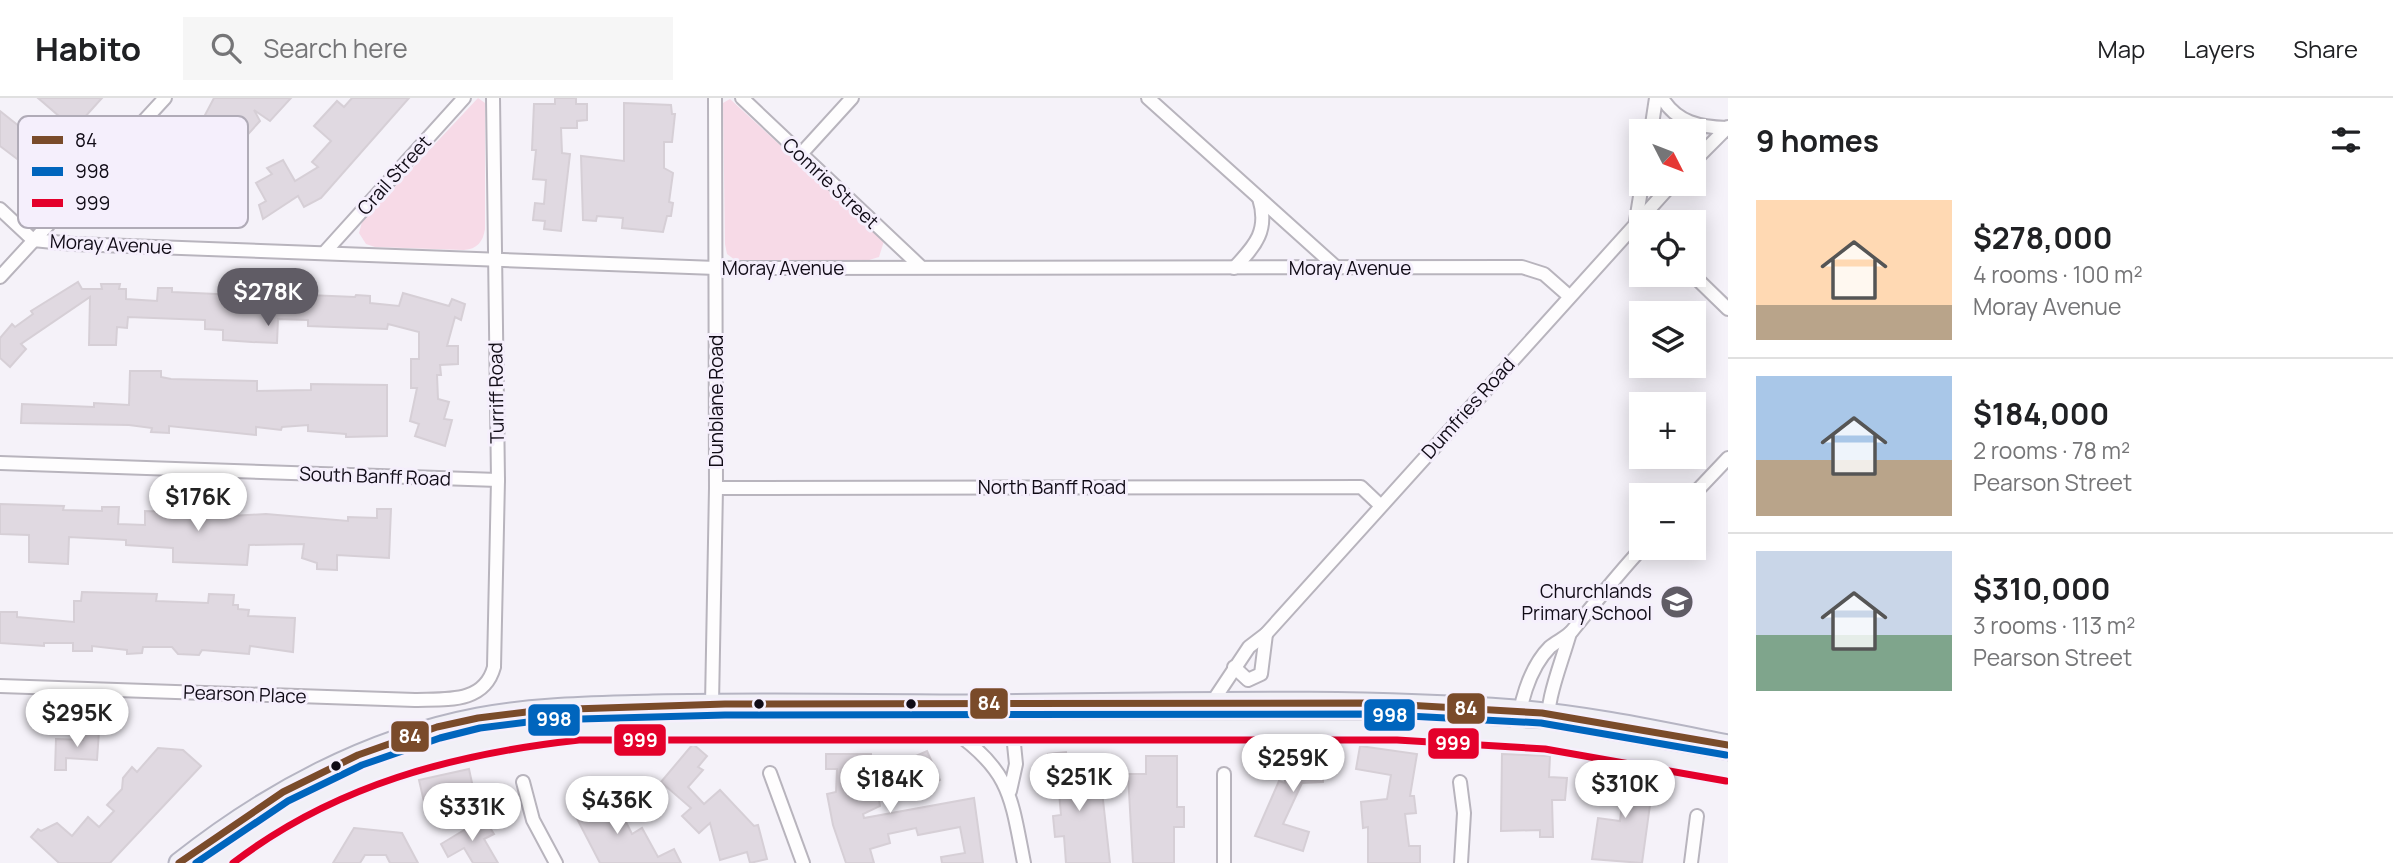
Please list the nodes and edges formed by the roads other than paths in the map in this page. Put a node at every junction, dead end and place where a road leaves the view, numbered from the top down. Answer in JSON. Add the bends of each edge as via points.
{"nodes":[{"id":1,"x":165,"y":98,"type":"edge"},
{"id":2,"x":464,"y":98,"type":"edge"},
{"id":3,"x":493,"y":98,"type":"edge"},
{"id":4,"x":715,"y":98,"type":"edge"},
{"id":5,"x":741,"y":98,"type":"edge"},
{"id":6,"x":852,"y":98,"type":"edge"},
{"id":7,"x":1148,"y":98,"type":"edge"},
{"id":8,"x":1656,"y":98,"type":"edge"},
{"id":9,"x":1662,"y":98,"type":"edge"},
{"id":10,"x":148,"y":116,"type":"edge"},
{"id":11,"x":1653,"y":119,"type":"edge"},
{"id":12,"x":1727,"y":127,"type":"edge"},
{"id":13,"x":1706,"y":149,"type":"edge"},
{"id":14,"x":801,"y":154,"type":"junction"},
{"id":15,"x":1662,"y":196,"type":"edge"},
{"id":16,"x":1259,"y":198,"type":"junction"},
{"id":17,"x":0,"y":209,"type":"edge"},
{"id":18,"x":1650,"y":210,"type":"edge"},
{"id":19,"x":18,"y":226,"type":"edge"},
{"id":20,"x":20,"y":228,"type":"edge"},
{"id":21,"x":44,"y":228,"type":"edge"},
{"id":22,"x":1629,"y":233,"type":"edge"},
{"id":23,"x":33,"y":240,"type":"junction"},
{"id":24,"x":324,"y":253,"type":"junction"},
{"id":25,"x":493,"y":259,"type":"junction"},
{"id":26,"x":921,"y":267,"type":"junction"},
{"id":27,"x":716,"y":268,"type":"junction"},
{"id":28,"x":1234,"y":268,"type":"junction"},
{"id":29,"x":1337,"y":268,"type":"junction"},
{"id":30,"x":0,"y":277,"type":"edge"},
{"id":31,"x":1705,"y":287,"type":"edge"},
{"id":32,"x":1569,"y":296,"type":"junction"},
{"id":33,"x":1728,"y":309,"type":"edge"},
{"id":34,"x":1728,"y":458,"type":"edge"},
{"id":35,"x":0,"y":463,"type":"edge"},
{"id":36,"x":498,"y":480,"type":"junction"},
{"id":37,"x":1704,"y":483,"type":"edge"},
{"id":38,"x":716,"y":488,"type":"junction"},
{"id":39,"x":1380,"y":505,"type":"junction"},
{"id":40,"x":1631,"y":560,"type":"edge"},
{"id":41,"x":1570,"y":633,"type":"junction"},
{"id":42,"x":1266,"y":634,"type":"junction"},
{"id":43,"x":1234,"y":667,"type":"junction"},
{"id":44,"x":486,"y":685,"type":"joint"},
{"id":45,"x":0,"y":686,"type":"edge"},
{"id":46,"x":712,"y":704,"type":"junction"},
{"id":47,"x":1211,"y":704,"type":"junction"},
{"id":48,"x":1010,"y":705,"type":"junction"},
{"id":49,"x":1518,"y":710,"type":"junction"},
{"id":50,"x":1546,"y":714,"type":"junction"},
{"id":51,"x":952,"y":730,"type":"junction"},
{"id":52,"x":1014,"y":730,"type":"junction"},
{"id":53,"x":1516,"y":737,"type":"junction"},
{"id":54,"x":1546,"y":739,"type":"junction"},
{"id":55,"x":1728,"y":744,"type":"edge"},
{"id":56,"x":1728,"y":771,"type":"edge"},
{"id":57,"x":770,"y":773,"type":"dead end"},
{"id":58,"x":1224,"y":774,"type":"dead end"},
{"id":59,"x":523,"y":782,"type":"dead end"},
{"id":60,"x":1460,"y":782,"type":"dead end"},
{"id":61,"x":1010,"y":791,"type":"junction"},
{"id":62,"x":1698,"y":816,"type":"dead end"},
{"id":63,"x":179,"y":863,"type":"edge"},
{"id":64,"x":216,"y":863,"type":"edge"},
{"id":65,"x":556,"y":863,"type":"edge"},
{"id":66,"x":803,"y":863,"type":"edge"},
{"id":67,"x":1024,"y":863,"type":"edge"},
{"id":68,"x":1224,"y":863,"type":"edge"},
{"id":69,"x":1461,"y":863,"type":"edge"},
{"id":70,"x":1691,"y":863,"type":"edge"}],
"edges":[{"from":1,"to":10,"type":"street"},
{"from":2,"to":24,"type":"street","name":"Crail Street"},
{"from":3,"to":25,"type":"street","name":"Turriff Road"},
{"from":4,"to":27,"type":"street","name":"Dunblane Road"},
{"from":5,"to":14,"type":"street","name":"Comrie Street"},
{"from":6,"to":14,"type":"street"},
{"from":7,"to":16,"type":"street"},
{"from":8,"to":11,"type":"street"},
{"from":9,"to":12,"type":"street","via":[[1672,112],[1693,124]]},
{"from":12,"to":13,"type":"street"},
{"from":14,"to":26,"type":"street","name":"Comrie Street"},
{"from":15,"to":18,"type":"street","name":"Dumfries Road"},
{"from":16,"to":28,"type":"street","via":[[1264,215],[1261,231]]},
{"from":16,"to":29,"type":"street"},
{"from":17,"to":19,"type":"street","name":"Moray Avenue"},
{"from":20,"to":23,"type":"street","name":"Moray Avenue"},
{"from":21,"to":23,"type":"street"},
{"from":22,"to":32,"type":"street","name":"Dumfries Road"},
{"from":23,"to":24,"type":"street","name":"Moray Avenue"},
{"from":23,"to":30,"type":"street"},
{"from":24,"to":25,"type":"street","name":"Moray Avenue"},
{"from":25,"to":27,"type":"street","name":"Moray Avenue"},
{"from":25,"to":36,"type":"street","name":"Turriff Road"},
{"from":26,"to":27,"type":"street","name":"Moray Avenue"},
{"from":26,"to":28,"type":"street","name":"Moray Avenue"},
{"from":27,"to":38,"type":"street","name":"Dunblane Road"},
{"from":28,"to":29,"type":"street","name":"Moray Avenue"},
{"from":29,"to":32,"type":"street","name":"Moray Avenue","via":[[1522,267],[1544,274]]},
{"from":31,"to":33,"type":"street"},
{"from":32,"to":39,"type":"street","name":"Dumfries Road"},
{"from":34,"to":37,"type":"street"},
{"from":35,"to":36,"type":"street","name":"South Banff Road"},
{"from":36,"to":44,"type":"street","name":"Turriff Road","via":[[494,667]]},
{"from":38,"to":39,"type":"street","name":"North Banff Road","via":[[1361,487]]},
{"from":38,"to":46,"type":"street","name":"Dunblane Road"},
{"from":39,"to":42,"type":"street","name":"Dumfries Road"},
{"from":40,"to":41,"type":"street"},
{"from":41,"to":49,"type":"street","via":[[1538,663]]},
{"from":41,"to":50,"type":"street"},
{"from":42,"to":43,"type":"street","name":"Dumfries Road"},
{"from":42,"to":43,"type":"street","via":[[1261,674],[1248,680]]},
{"from":43,"to":47,"type":"street","name":"Dumfries Road"},
{"from":44,"to":45,"type":"street","name":"Pearson Place","via":[[468,696],[415,700]]},
{"from":46,"to":48,"type":"main road"},
{"from":46,"to":63,"type":"main road","via":[[540,708],[474,719],[386,743],[310,776]]},
{"from":47,"to":48,"type":"main road"},
{"from":47,"to":49,"type":"main road","via":[[1391,704]]},
{"from":48,"to":52,"type":"street"},
{"from":49,"to":50,"type":"main road"},
{"from":49,"to":53,"type":"street"},
{"from":50,"to":54,"type":"street"},
{"from":50,"to":55,"type":"main road"},
{"from":51,"to":52,"type":"main road"},
{"from":51,"to":61,"type":"street","via":[[984,755]]},
{"from":51,"to":64,"type":"main road","via":[[578,729],[497,739],[379,770],[281,818]]},
{"from":52,"to":53,"type":"main road","via":[[1397,730]]},
{"from":52,"to":61,"type":"street","via":[[1016,764]]},
{"from":53,"to":54,"type":"main road"},
{"from":54,"to":56,"type":"main road"},
{"from":57,"to":66,"type":"street"},
{"from":58,"to":68,"type":"street"},
{"from":59,"to":65,"type":"street","via":[[533,820]]},
{"from":60,"to":69,"type":"street","via":[[1464,813]]},
{"from":61,"to":67,"type":"street"},
{"from":62,"to":70,"type":"street"}]}
